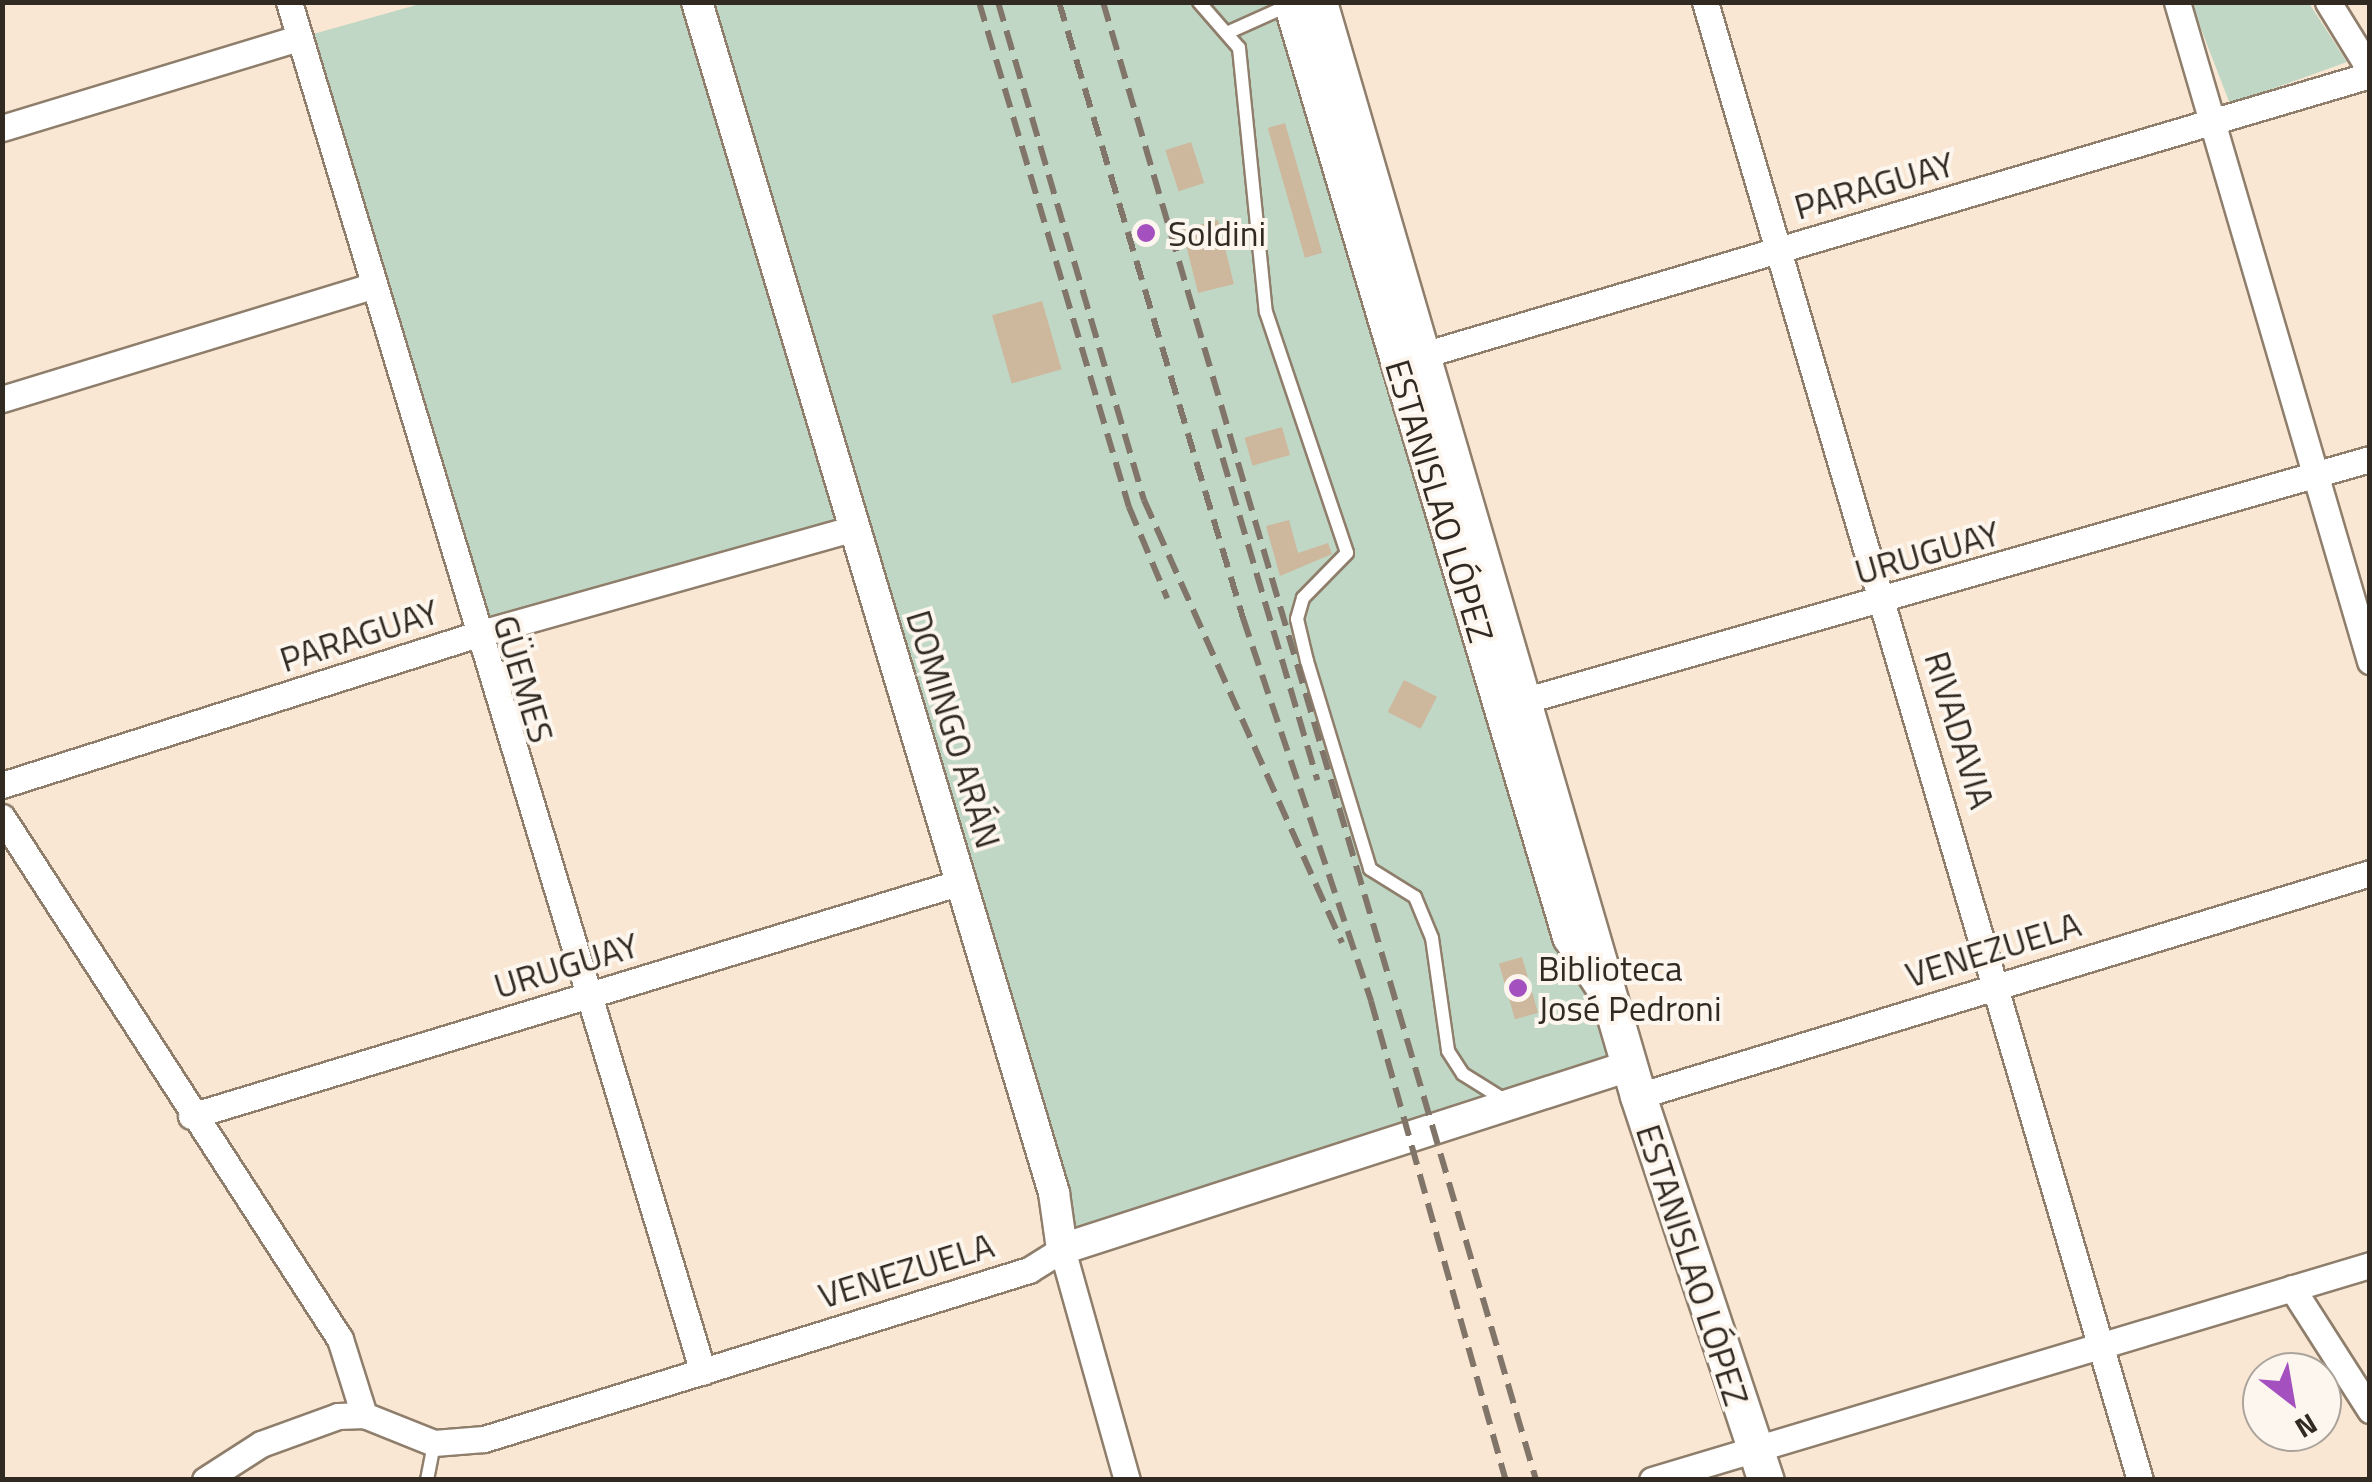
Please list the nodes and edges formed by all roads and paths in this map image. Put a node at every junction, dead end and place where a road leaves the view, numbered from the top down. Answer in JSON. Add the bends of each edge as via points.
{"nodes":[{"id":1,"x":288,"y":2,"type":"edge"},
{"id":2,"x":697,"y":2,"type":"edge"},
{"id":3,"x":1199,"y":2,"type":"edge"},
{"id":4,"x":1319,"y":2,"type":"edge"},
{"id":5,"x":1705,"y":2,"type":"edge"},
{"id":6,"x":2177,"y":2,"type":"edge"},
{"id":7,"x":2328,"y":2,"type":"edge"},
{"id":8,"x":1293,"y":3,"type":"edge"},
{"id":9,"x":1230,"y":32,"type":"junction"},
{"id":10,"x":299,"y":38,"type":"junction"},
{"id":11,"x":2370,"y":72,"type":"edge"},
{"id":12,"x":2212,"y":122,"type":"junction"},
{"id":13,"x":2,"y":128,"type":"edge"},
{"id":14,"x":1779,"y":249,"type":"junction"},
{"id":15,"x":372,"y":286,"type":"junction"},
{"id":16,"x":1412,"y":358,"type":"junction"},
{"id":17,"x":2,"y":400,"type":"edge"},
{"id":18,"x":2370,"y":459,"type":"edge"},
{"id":19,"x":2316,"y":476,"type":"junction"},
{"id":20,"x":855,"y":528,"type":"junction"},
{"id":21,"x":1884,"y":600,"type":"junction"},
{"id":22,"x":474,"y":635,"type":"junction"},
{"id":23,"x":2370,"y":661,"type":"edge"},
{"id":24,"x":1515,"y":704,"type":"junction"},
{"id":25,"x":2,"y":785,"type":"edge"},
{"id":26,"x":2,"y":818,"type":"edge"},
{"id":27,"x":2370,"y":873,"type":"edge"},
{"id":28,"x":961,"y":882,"type":"junction"},
{"id":29,"x":2000,"y":986,"type":"junction"},
{"id":30,"x":584,"y":996,"type":"junction"},
{"id":31,"x":1634,"y":1080,"type":"junction"},
{"id":32,"x":1511,"y":1104,"type":"junction"},
{"id":33,"x":191,"y":1116,"type":"junction"},
{"id":34,"x":1062,"y":1249,"type":"junction"},
{"id":35,"x":2370,"y":1265,"type":"edge"},
{"id":36,"x":2292,"y":1288,"type":"junction"},
{"id":37,"x":2102,"y":1345,"type":"junction"},
{"id":38,"x":703,"y":1372,"type":"junction"},
{"id":39,"x":2370,"y":1410,"type":"edge"},
{"id":40,"x":364,"y":1414,"type":"junction"},
{"id":41,"x":434,"y":1443,"type":"junction"},
{"id":42,"x":1760,"y":1464,"type":"edge"},
{"id":43,"x":205,"y":1480,"type":"edge"},
{"id":44,"x":427,"y":1480,"type":"edge"},
{"id":45,"x":1127,"y":1480,"type":"edge"},
{"id":46,"x":1652,"y":1480,"type":"edge"},
{"id":47,"x":2140,"y":1480,"type":"edge"}],
"edges":[{"from":1,"to":10,"type":"street","name":"GÜEMES"},
{"from":2,"to":20,"type":"street","name":"DOMINGO ARÁN"},
{"from":3,"to":9,"type":"lane"},
{"from":4,"to":16,"type":"main road","name":"ESTANISLAO LÓPEZ"},
{"from":5,"to":14,"type":"street","name":"RIVADAVIA"},
{"from":6,"to":12,"type":"street"},
{"from":7,"to":11,"type":"street"},
{"from":8,"to":9,"type":"lane"},
{"from":8,"to":16,"type":"main road","name":"ESTANISLAO LÓPEZ"},
{"from":9,"to":32,"type":"lane","via":[[1246,76],[1261,277],[1277,359],[1346,553],[1303,598],[1297,618],[1307,661],[1370,869],[1415,897],[1432,938],[1448,1051],[1464,1074]]},
{"from":10,"to":13,"type":"street"},
{"from":10,"to":15,"type":"street","name":"GÜEMES"},
{"from":11,"to":12,"type":"street","name":"PARAGUAY"},
{"from":12,"to":14,"type":"street","name":"PARAGUAY"},
{"from":12,"to":19,"type":"street"},
{"from":14,"to":16,"type":"street","name":"PARAGUAY"},
{"from":14,"to":21,"type":"street","name":"RIVADAVIA"},
{"from":15,"to":17,"type":"street"},
{"from":15,"to":22,"type":"street","name":"GÜEMES"},
{"from":16,"to":24,"type":"main road","name":"ESTANISLAO LÓPEZ"},
{"from":18,"to":19,"type":"street","name":"URUGUAY"},
{"from":19,"to":21,"type":"street","name":"URUGUAY"},
{"from":19,"to":23,"type":"street"},
{"from":20,"to":22,"type":"street","name":"PARAGUAY"},
{"from":20,"to":28,"type":"street","name":"DOMINGO ARÁN"},
{"from":21,"to":24,"type":"street","name":"URUGUAY"},
{"from":21,"to":29,"type":"street","name":"RIVADAVIA"},
{"from":22,"to":25,"type":"street","name":"PARAGUAY"},
{"from":22,"to":30,"type":"street","name":"GÜEMES"},
{"from":24,"to":31,"type":"main road","name":"ESTANISLAO LÓPEZ"},
{"from":26,"to":33,"type":"street"},
{"from":27,"to":29,"type":"street","name":"VENEZUELA"},
{"from":28,"to":30,"type":"street","name":"URUGUAY"},
{"from":28,"to":34,"type":"street","name":"DOMINGO ARÁN"},
{"from":29,"to":31,"type":"street","name":"VENEZUELA"},
{"from":29,"to":37,"type":"street","name":"RIVADAVIA"},
{"from":30,"to":33,"type":"street","name":"URUGUAY"},
{"from":30,"to":38,"type":"street","name":"GÜEMES"},
{"from":31,"to":32,"type":"street","name":"VENEZUELA"},
{"from":31,"to":42,"type":"main road","name":"ESTANISLAO LÓPEZ"},
{"from":32,"to":34,"type":"street","name":"VENEZUELA"},
{"from":33,"to":40,"type":"street","via":[[340,1340]]},
{"from":34,"to":38,"type":"street","name":"VENEZUELA","via":[[1030,1270]]},
{"from":34,"to":45,"type":"street","name":"DOMINGO ARÁN"},
{"from":35,"to":36,"type":"street"},
{"from":36,"to":37,"type":"street"},
{"from":36,"to":39,"type":"street"},
{"from":37,"to":42,"type":"street"},
{"from":37,"to":47,"type":"street","name":"RIVADAVIA"},
{"from":38,"to":41,"type":"street","name":"VENEZUELA","via":[[484,1439]]},
{"from":40,"to":41,"type":"street","name":"VENEZUELA"},
{"from":40,"to":43,"type":"street","via":[[308,1422]]},
{"from":41,"to":44,"type":"lane"},
{"from":42,"to":46,"type":"street"}]}
